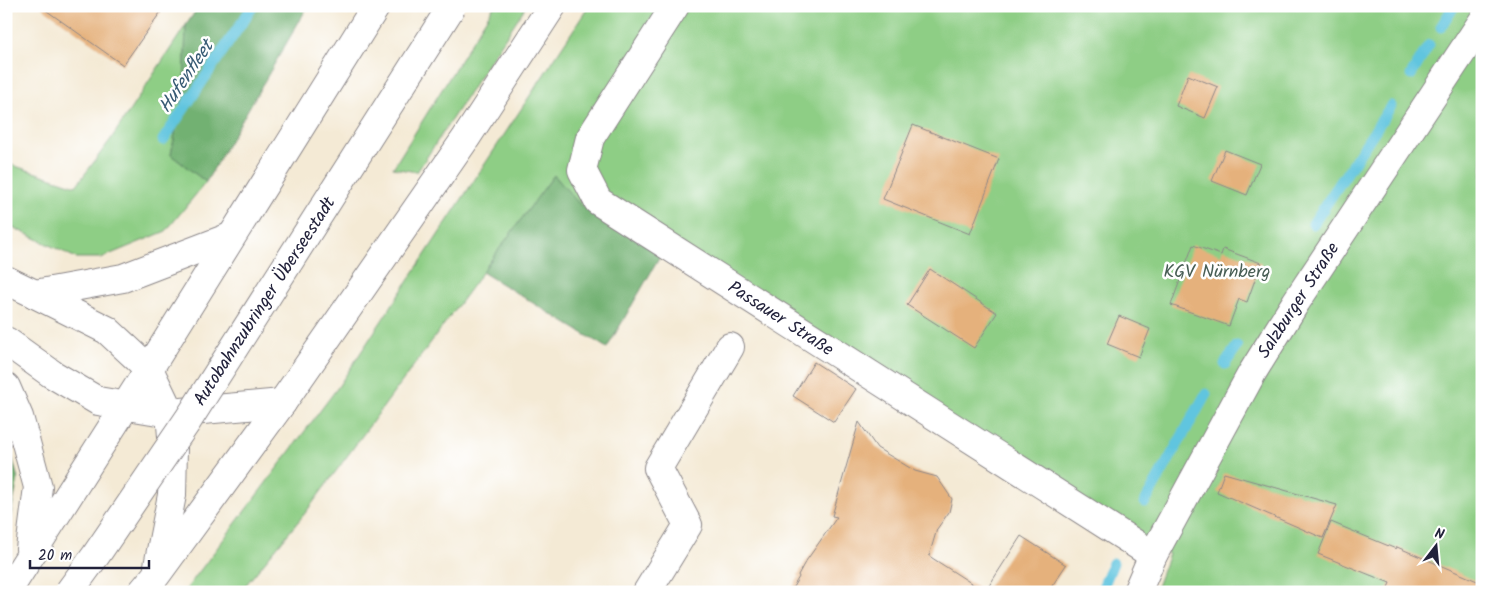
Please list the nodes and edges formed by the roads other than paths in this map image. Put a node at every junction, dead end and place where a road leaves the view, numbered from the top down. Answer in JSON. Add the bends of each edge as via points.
{"nodes":[{"id":1,"x":376,"y":6,"type":"edge"},
{"id":2,"x":452,"y":6,"type":"edge"},
{"id":3,"x":552,"y":6,"type":"edge"},
{"id":4,"x":675,"y":6,"type":"edge"},
{"id":5,"x":1482,"y":22,"type":"edge"},
{"id":6,"x":230,"y":238,"type":"junction"},
{"id":7,"x":6,"y":280,"type":"edge"},
{"id":8,"x":35,"y":294,"type":"junction"},
{"id":9,"x":6,"y":342,"type":"edge"},
{"id":10,"x":730,"y":347,"type":"dead end"},
{"id":11,"x":149,"y":369,"type":"junction"},
{"id":12,"x":6,"y":387,"type":"edge"},
{"id":13,"x":282,"y":403,"type":"junction"},
{"id":14,"x":126,"y":406,"type":"junction"},
{"id":15,"x":170,"y":413,"type":"junction"},
{"id":16,"x":1153,"y":555,"type":"junction"},
{"id":17,"x":29,"y":557,"type":"junction"},
{"id":18,"x":149,"y":583,"type":"edge"},
{"id":19,"x":7,"y":592,"type":"edge"},
{"id":20,"x":69,"y":592,"type":"edge"},
{"id":21,"x":647,"y":592,"type":"edge"},
{"id":22,"x":1137,"y":592,"type":"edge"}],
"edges":[{"from":1,"to":6,"type":"main road"},
{"from":2,"to":20,"type":"main road","name":"Autobahnzubringer Überseestadt","bridge":true,"via":[[188,420]]},
{"from":3,"to":13,"type":"main road","via":[[466,138]]},
{"from":4,"to":16,"type":"main road","name":"Passauer Straße","via":[[590,138],[582,170],[598,201]]},
{"from":5,"to":16,"type":"main road","name":"Salzburger Straße","via":[[1252,373]]},
{"from":6,"to":8,"type":"main road","via":[[124,278]]},
{"from":6,"to":11,"type":"main road"},
{"from":7,"to":8,"type":"main road"},
{"from":8,"to":11,"type":"main road","via":[[107,330]]},
{"from":9,"to":14,"type":"main road","via":[[98,401]]},
{"from":10,"to":21,"type":"main road","via":[[658,468],[688,525]]},
{"from":11,"to":14,"type":"main road"},
{"from":11,"to":15,"type":"main road"},
{"from":12,"to":17,"type":"main road","via":[[19,417],[38,487]]},
{"from":13,"to":15,"type":"main road"},
{"from":13,"to":18,"type":"main road"},
{"from":14,"to":15,"type":"main road"},
{"from":14,"to":17,"type":"main road"},
{"from":15,"to":18,"type":"main road","via":[[172,495]]},
{"from":16,"to":22,"type":"main road","name":"Salzburger Straße"},
{"from":17,"to":19,"type":"main road"}]}
